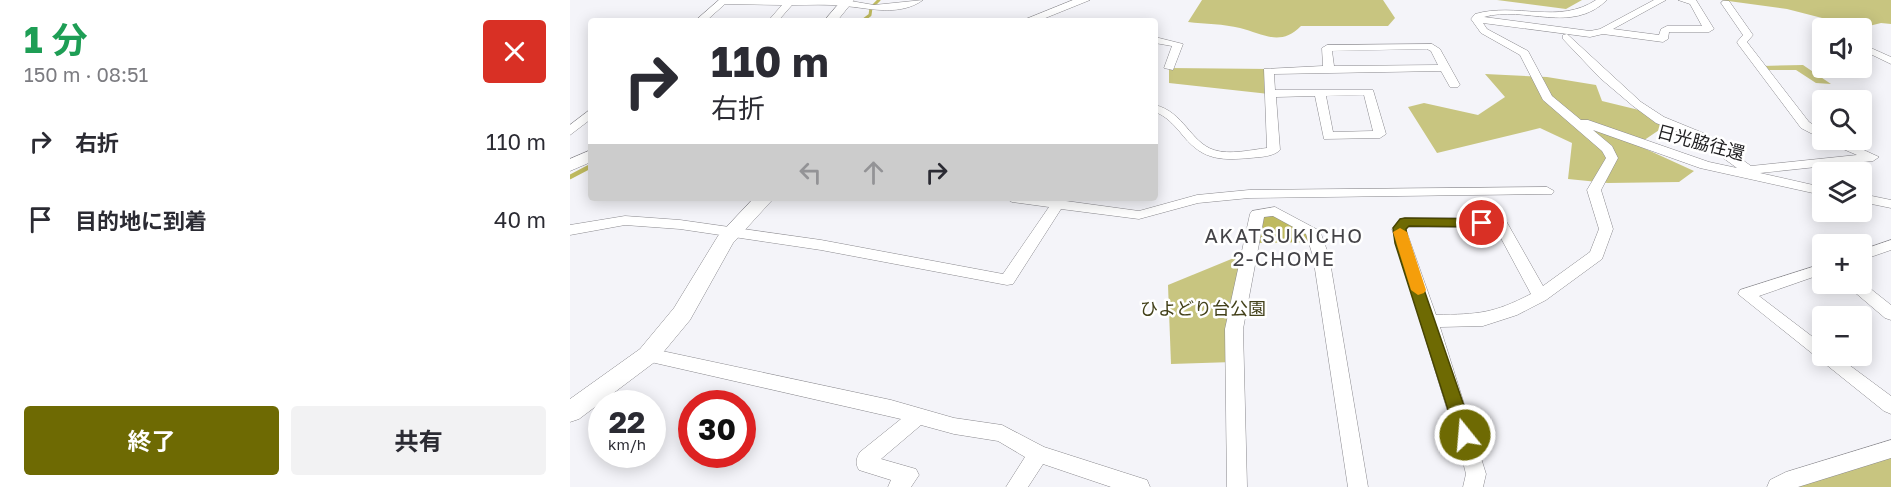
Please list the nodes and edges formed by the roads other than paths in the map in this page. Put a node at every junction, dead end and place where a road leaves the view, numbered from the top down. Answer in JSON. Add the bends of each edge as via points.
{"nodes":[{"id":1,"x":918,"y":0,"type":"edge"},
{"id":2,"x":1084,"y":0,"type":"edge"},
{"id":3,"x":1602,"y":0,"type":"edge"},
{"id":4,"x":1661,"y":0,"type":"edge"},
{"id":5,"x":1683,"y":0,"type":"edge"},
{"id":6,"x":724,"y":1,"type":"edge"},
{"id":7,"x":791,"y":1,"type":"edge"},
{"id":8,"x":847,"y":2,"type":"edge"},
{"id":9,"x":1726,"y":3,"type":"dead end"},
{"id":10,"x":704,"y":18,"type":"edge"},
{"id":11,"x":775,"y":18,"type":"edge"},
{"id":12,"x":833,"y":18,"type":"edge"},
{"id":13,"x":1039,"y":18,"type":"edge"},
{"id":14,"x":1476,"y":19,"type":"junction"},
{"id":15,"x":1603,"y":31,"type":"junction"},
{"id":16,"x":1567,"y":37,"type":"dead end"},
{"id":17,"x":1158,"y":40,"type":"edge"},
{"id":18,"x":1872,"y":52,"type":"edge"},
{"id":19,"x":1891,"y":62,"type":"edge"},
{"id":20,"x":1169,"y":68,"type":"dead end"},
{"id":21,"x":1444,"y":68,"type":"junction"},
{"id":22,"x":1329,"y":69,"type":"junction"},
{"id":23,"x":1454,"y":85,"type":"dead end"},
{"id":24,"x":1320,"y":93,"type":"junction"},
{"id":25,"x":1269,"y":94,"type":"junction"},
{"id":26,"x":1158,"y":109,"type":"edge"},
{"id":27,"x":1564,"y":115,"type":"junction"},
{"id":28,"x":588,"y":116,"type":"edge"},
{"id":29,"x":1812,"y":129,"type":"edge"},
{"id":30,"x":570,"y":131,"type":"edge"},
{"id":31,"x":1857,"y":150,"type":"edge"},
{"id":32,"x":1744,"y":171,"type":"junction"},
{"id":33,"x":1812,"y":188,"type":"edge"},
{"id":34,"x":1547,"y":191,"type":"dead end"},
{"id":35,"x":1872,"y":200,"type":"edge"},
{"id":36,"x":762,"y":201,"type":"edge"},
{"id":37,"x":1031,"y":201,"type":"edge"},
{"id":38,"x":1891,"y":204,"type":"edge"},
{"id":39,"x":1057,"y":205,"type":"junction"},
{"id":40,"x":570,"y":230,"type":"edge"},
{"id":41,"x":731,"y":232,"type":"junction"},
{"id":42,"x":1891,"y":245,"type":"edge"},
{"id":43,"x":1872,"y":252,"type":"edge"},
{"id":44,"x":1812,"y":272,"type":"edge"},
{"id":45,"x":1866,"y":294,"type":"edge"},
{"id":46,"x":1540,"y":296,"type":"junction"},
{"id":47,"x":1891,"y":314,"type":"edge"},
{"id":48,"x":1430,"y":321,"type":"junction"},
{"id":49,"x":1812,"y":345,"type":"edge"},
{"id":50,"x":648,"y":355,"type":"junction"},
{"id":51,"x":1839,"y":366,"type":"edge"},
{"id":52,"x":1891,"y":406,"type":"edge"},
{"id":53,"x":570,"y":412,"type":"edge"},
{"id":54,"x":918,"y":416,"type":"junction"},
{"id":55,"x":1891,"y":449,"type":"edge"},
{"id":56,"x":1038,"y":454,"type":"junction"},
{"id":57,"x":898,"y":487,"type":"edge"},
{"id":58,"x":1016,"y":487,"type":"edge"},
{"id":59,"x":1140,"y":487,"type":"edge"},
{"id":60,"x":1237,"y":487,"type":"edge"},
{"id":61,"x":1358,"y":487,"type":"edge"},
{"id":62,"x":1473,"y":487,"type":"edge"},
{"id":63,"x":1777,"y":487,"type":"edge"}],
"edges":[{"from":1,"to":8,"type":"street","via":[[898,7],[874,8]]},
{"from":2,"to":13,"type":"street"},
{"from":3,"to":14,"type":"street","via":[[1577,14],[1492,12]]},
{"from":4,"to":15,"type":"street"},
{"from":5,"to":15,"type":"street","via":[[1693,2],[1709,28],[1667,29],[1663,39]]},
{"from":6,"to":7,"type":"street"},
{"from":6,"to":10,"type":"street"},
{"from":7,"to":8,"type":"street"},
{"from":7,"to":11,"type":"street"},
{"from":8,"to":12,"type":"street"},
{"from":9,"to":29,"type":"street","via":[[1748,34],[1742,42]]},
{"from":14,"to":15,"type":"street","via":[[1580,33]]},
{"from":14,"to":27,"type":"street","name":"日光脇往還","via":[[1478,26],[1524,53],[1547,98]]},
{"from":16,"to":32,"type":"street","via":[[1637,104],[1660,120],[1704,138]]},
{"from":17,"to":20,"type":"street","via":[[1179,44]]},
{"from":18,"to":19,"type":"street"},
{"from":21,"to":22,"type":"street"},
{"from":21,"to":22,"type":"street","via":[[1435,49],[1428,46],[1326,48]]},
{"from":21,"to":23,"type":"street"},
{"from":22,"to":25,"type":"street","via":[[1271,69],[1267,79]]},
{"from":24,"to":24,"type":"street","via":[[1328,135],[1380,135],[1369,92]]},
{"from":24,"to":25,"type":"street"},
{"from":25,"to":26,"type":"street","via":[[1274,150],[1268,152],[1208,152],[1167,111]]},
{"from":27,"to":32,"type":"street","name":"日光脇往還","via":[[1678,157]]},
{"from":27,"to":46,"type":"street","via":[[1608,148],[1612,158],[1589,190],[1605,229],[1597,255]]},
{"from":28,"to":30,"type":"street"},
{"from":31,"to":32,"type":"street","via":[[1873,157]]},
{"from":32,"to":33,"type":"street","name":"日光脇往還"},
{"from":34,"to":39,"type":"street","via":[[1249,194],[1197,200],[1139,215]]},
{"from":35,"to":38,"type":"street"},
{"from":36,"to":41,"type":"street"},
{"from":37,"to":39,"type":"street"},
{"from":39,"to":41,"type":"street","via":[[1008,280]]},
{"from":40,"to":41,"type":"street","via":[[630,220]]},
{"from":41,"to":50,"type":"street","via":[[682,314]]},
{"from":42,"to":43,"type":"street"},
{"from":44,"to":49,"type":"street","via":[[1746,294]]},
{"from":45,"to":47,"type":"street"},
{"from":46,"to":48,"type":"street","via":[[1483,320]]},
{"from":46,"to":48,"type":"street","via":[[1498,219],[1405,222],[1399,228],[1402,243]]},
{"from":48,"to":62,"type":"street","via":[[1472,458],[1476,474]]},
{"from":50,"to":53,"type":"street"},
{"from":50,"to":54,"type":"street"},
{"from":51,"to":52,"type":"street"},
{"from":54,"to":56,"type":"street","via":[[1002,433]]},
{"from":54,"to":57,"type":"street","via":[[867,458],[866,464],[909,475]]},
{"from":55,"to":63,"type":"street"},
{"from":56,"to":58,"type":"street"},
{"from":56,"to":59,"type":"street"},
{"from":60,"to":61,"type":"street","via":[[1234,329],[1257,214],[1275,212],[1313,231],[1321,256]]}]}
